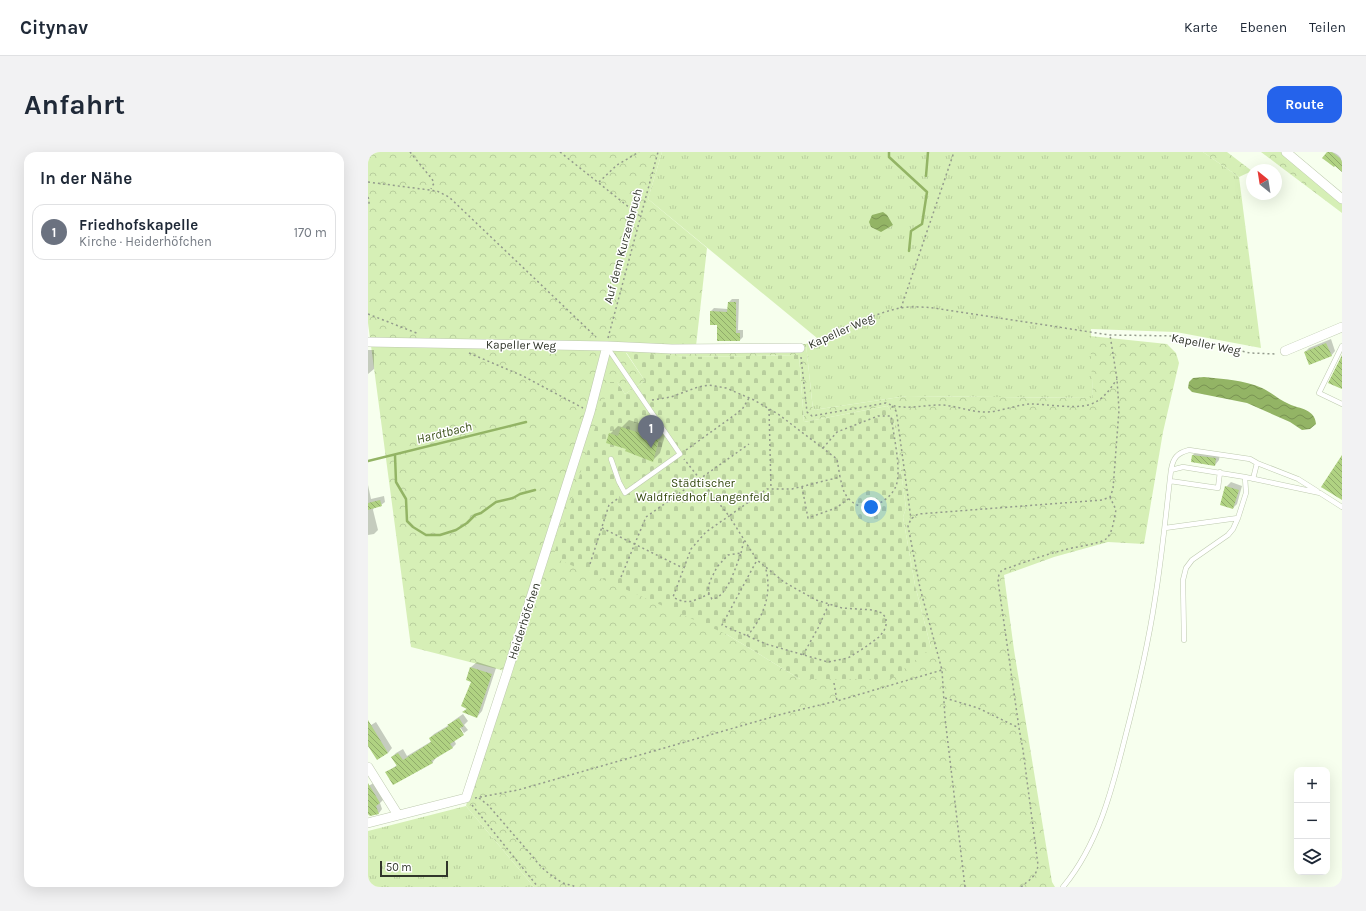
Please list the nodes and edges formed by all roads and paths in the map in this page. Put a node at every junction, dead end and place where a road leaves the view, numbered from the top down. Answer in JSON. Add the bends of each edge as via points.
{"nodes":[{"id":1,"x":410,"y":152,"type":"edge"},
{"id":2,"x":560,"y":152,"type":"edge"},
{"id":3,"x":639,"y":152,"type":"edge"},
{"id":4,"x":658,"y":152,"type":"edge"},
{"id":5,"x":954,"y":152,"type":"edge"},
{"id":6,"x":1286,"y":152,"type":"edge"},
{"id":7,"x":368,"y":182,"type":"edge"},
{"id":8,"x":599,"y":182,"type":"junction"},
{"id":9,"x":431,"y":190,"type":"junction"},
{"id":10,"x":368,"y":197,"type":"edge"},
{"id":11,"x":1342,"y":198,"type":"edge"},
{"id":12,"x":369,"y":205,"type":"dead end"},
{"id":13,"x":640,"y":216,"type":"junction"},
{"id":14,"x":901,"y":308,"type":"junction"},
{"id":15,"x":368,"y":314,"type":"edge"},
{"id":16,"x":1342,"y":327,"type":"edge"},
{"id":17,"x":423,"y":335,"type":"dead end"},
{"id":18,"x":1110,"y":335,"type":"junction"},
{"id":19,"x":368,"y":342,"type":"edge"},
{"id":20,"x":606,"y":346,"type":"junction"},
{"id":21,"x":1342,"y":346,"type":"edge"},
{"id":22,"x":800,"y":348,"type":"junction"},
{"id":23,"x":1285,"y":351,"type":"joint"},
{"id":24,"x":466,"y":352,"type":"dead end"},
{"id":25,"x":1117,"y":379,"type":"junction"},
{"id":26,"x":749,"y":398,"type":"junction"},
{"id":27,"x":644,"y":401,"type":"junction"},
{"id":28,"x":1342,"y":404,"type":"edge"},
{"id":29,"x":892,"y":406,"type":"junction"},
{"id":30,"x":769,"y":409,"type":"junction"},
{"id":31,"x":590,"y":412,"type":"junction"},
{"id":32,"x":749,"y":444,"type":"dead end"},
{"id":33,"x":823,"y":448,"type":"junction"},
{"id":34,"x":680,"y":454,"type":"junction"},
{"id":35,"x":611,"y":459,"type":"dead end"},
{"id":36,"x":1257,"y":463,"type":"junction"},
{"id":37,"x":1171,"y":470,"type":"junction"},
{"id":38,"x":1220,"y":472,"type":"junction"},
{"id":39,"x":840,"y":477,"type":"junction"},
{"id":40,"x":1245,"y":477,"type":"junction"},
{"id":41,"x":700,"y":478,"type":"junction"},
{"id":42,"x":1253,"y":479,"type":"junction"},
{"id":43,"x":1170,"y":481,"type":"junction"},
{"id":44,"x":802,"y":486,"type":"junction"},
{"id":45,"x":771,"y":489,"type":"junction"},
{"id":46,"x":625,"y":493,"type":"junction"},
{"id":47,"x":1320,"y":493,"type":"junction"},
{"id":48,"x":1110,"y":497,"type":"junction"},
{"id":49,"x":848,"y":499,"type":"junction"},
{"id":50,"x":1342,"y":507,"type":"edge"},
{"id":51,"x":729,"y":516,"type":"junction"},
{"id":52,"x":1238,"y":518,"type":"junction"},
{"id":53,"x":911,"y":519,"type":"junction"},
{"id":54,"x":602,"y":528,"type":"junction"},
{"id":55,"x":1165,"y":528,"type":"junction"},
{"id":56,"x":744,"y":540,"type":"junction"},
{"id":57,"x":635,"y":544,"type":"junction"},
{"id":58,"x":741,"y":553,"type":"junction"},
{"id":59,"x":757,"y":560,"type":"junction"},
{"id":60,"x":590,"y":564,"type":"dead end"},
{"id":61,"x":765,"y":566,"type":"junction"},
{"id":62,"x":683,"y":568,"type":"junction"},
{"id":63,"x":621,"y":577,"type":"dead end"},
{"id":64,"x":709,"y":594,"type":"junction"},
{"id":65,"x":829,"y":604,"type":"junction"},
{"id":66,"x":747,"y":636,"type":"junction"},
{"id":67,"x":1184,"y":640,"type":"dead end"},
{"id":68,"x":803,"y":655,"type":"junction"},
{"id":69,"x":942,"y":670,"type":"junction"},
{"id":70,"x":834,"y":683,"type":"dead end"},
{"id":71,"x":944,"y":698,"type":"junction"},
{"id":72,"x":837,"y":702,"type":"junction"},
{"id":73,"x":1019,"y":728,"type":"junction"},
{"id":74,"x":368,"y":766,"type":"edge"},
{"id":75,"x":466,"y":798,"type":"junction"},
{"id":76,"x":479,"y":798,"type":"junction"},
{"id":77,"x":398,"y":815,"type":"junction"},
{"id":78,"x":368,"y":823,"type":"edge"},
{"id":79,"x":1026,"y":883,"type":"junction"},
{"id":80,"x":538,"y":887,"type":"edge"},
{"id":81,"x":575,"y":887,"type":"edge"},
{"id":82,"x":965,"y":887,"type":"edge"},
{"id":83,"x":1021,"y":887,"type":"edge"},
{"id":84,"x":1025,"y":887,"type":"edge"},
{"id":85,"x":1062,"y":887,"type":"edge"}],
"edges":[{"from":1,"to":9,"type":"path","via":[[432,179],[434,183]]},
{"from":2,"to":8,"type":"path"},
{"from":3,"to":8,"type":"path","via":[[617,165]]},
{"from":4,"to":13,"type":"path","name":"Auf dem Kurzenbruch"},
{"from":5,"to":14,"type":"path"},
{"from":6,"to":11,"type":"street"},
{"from":7,"to":9,"type":"path"},
{"from":8,"to":13,"type":"path"},
{"from":9,"to":20,"type":"path","via":[[449,197]]},
{"from":10,"to":12,"type":"path"},
{"from":13,"to":20,"type":"path","name":"Auf dem Kurzenbruch"},
{"from":14,"to":18,"type":"path","name":"Kapeller Weg","via":[[934,308]]},
{"from":14,"to":22,"type":"path","name":"Kapeller Weg","via":[[865,320]]},
{"from":15,"to":17,"type":"path"},
{"from":16,"to":23,"type":"street"},
{"from":18,"to":23,"type":"path","name":"Kapeller Weg","via":[[1177,336],[1250,353],[1275,354]]},
{"from":18,"to":25,"type":"path"},
{"from":19,"to":20,"type":"street","name":"Kapeller Weg"},
{"from":20,"to":22,"type":"street","name":"Kapeller Weg","via":[[672,349]]},
{"from":20,"to":27,"type":"lane"},
{"from":20,"to":31,"type":"street","name":"Heiderhöfchen"},
{"from":21,"to":28,"type":"lane","via":[[1319,393]]},
{"from":22,"to":29,"type":"path","via":[[807,412],[812,416],[870,405],[886,403]]},
{"from":24,"to":31,"type":"path","via":[[523,376]]},
{"from":25,"to":29,"type":"path","via":[[1099,401],[1087,405],[1026,404],[988,412],[941,405]]},
{"from":25,"to":48,"type":"path","via":[[1119,410],[1113,489]]},
{"from":26,"to":27,"type":"path","via":[[726,388],[709,386],[698,387],[671,397]]},
{"from":26,"to":30,"type":"path"},
{"from":26,"to":34,"type":"path","via":[[736,414]]},
{"from":27,"to":34,"type":"lane"},
{"from":29,"to":53,"type":"path","via":[[897,416]]},
{"from":30,"to":33,"type":"path"},
{"from":30,"to":45,"type":"path"},
{"from":31,"to":75,"type":"street","name":"Heiderhöfchen"},
{"from":32,"to":41,"type":"path"},
{"from":33,"to":39,"type":"path","via":[[837,459]]},
{"from":33,"to":49,"type":"path","via":[[837,432],[878,416],[891,416],[899,474],[893,492],[875,505],[864,507],[855,505]]},
{"from":34,"to":41,"type":"path"},
{"from":34,"to":46,"type":"lane"},
{"from":35,"to":46,"type":"lane"},
{"from":36,"to":37,"type":"lane","via":[[1250,459],[1189,450],[1175,456]]},
{"from":36,"to":42,"type":"lane"},
{"from":36,"to":47,"type":"lane","via":[[1298,479]]},
{"from":37,"to":38,"type":"lane","via":[[1182,466]]},
{"from":37,"to":43,"type":"lane"},
{"from":38,"to":40,"type":"lane"},
{"from":38,"to":43,"type":"lane","via":[[1218,488]]},
{"from":39,"to":44,"type":"path"},
{"from":39,"to":49,"type":"path"},
{"from":40,"to":42,"type":"lane"},
{"from":40,"to":52,"type":"lane","via":[[1246,493]]},
{"from":41,"to":51,"type":"path"},
{"from":41,"to":57,"type":"path","via":[[646,516]]},
{"from":42,"to":47,"type":"lane"},
{"from":43,"to":55,"type":"lane"},
{"from":44,"to":45,"type":"path","via":[[792,489]]},
{"from":44,"to":49,"type":"path","via":[[808,518],[836,508]]},
{"from":45,"to":51,"type":"path","via":[[767,489]]},
{"from":46,"to":54,"type":"path","via":[[609,505]]},
{"from":47,"to":50,"type":"lane"},
{"from":48,"to":53,"type":"path","via":[[1102,500],[918,514]]},
{"from":48,"to":73,"type":"path","via":[[1116,510],[1110,533],[1106,538],[1100,542],[1063,550],[1002,570],[999,574]]},
{"from":51,"to":56,"type":"path"},
{"from":51,"to":62,"type":"path","via":[[706,532],[690,549]]},
{"from":52,"to":55,"type":"lane"},
{"from":52,"to":67,"type":"lane","via":[[1228,535],[1192,560],[1186,568],[1183,580]]},
{"from":53,"to":69,"type":"path","via":[[908,526],[920,588]]},
{"from":54,"to":57,"type":"path"},
{"from":54,"to":60,"type":"path"},
{"from":55,"to":85,"type":"lane","via":[[1141,674],[1118,766],[1089,849],[1073,875]]},
{"from":56,"to":58,"type":"path"},
{"from":56,"to":59,"type":"path"},
{"from":57,"to":62,"type":"path"},
{"from":57,"to":63,"type":"path"},
{"from":58,"to":64,"type":"path","via":[[728,555],[717,567],[708,587]]},
{"from":58,"to":64,"type":"path","via":[[724,592],[715,599]]},
{"from":59,"to":61,"type":"path"},
{"from":59,"to":66,"type":"path","via":[[722,625]]},
{"from":61,"to":65,"type":"path","via":[[784,582],[816,600]]},
{"from":61,"to":66,"type":"path","via":[[768,576],[765,608]]},
{"from":62,"to":64,"type":"path","via":[[673,597],[682,602],[691,602]]},
{"from":65,"to":68,"type":"path"},
{"from":65,"to":68,"type":"path","via":[[882,613],[886,618],[884,631],[848,658],[828,662]]},
{"from":66,"to":68,"type":"path"},
{"from":69,"to":71,"type":"path"},
{"from":69,"to":72,"type":"path"},
{"from":70,"to":72,"type":"path"},
{"from":71,"to":73,"type":"path","via":[[978,708]]},
{"from":71,"to":82,"type":"path"},
{"from":72,"to":76,"type":"path","via":[[786,713],[518,790]]},
{"from":73,"to":79,"type":"path","via":[[1038,865],[1038,871]]},
{"from":74,"to":77,"type":"street"},
{"from":75,"to":76,"type":"path"},
{"from":75,"to":77,"type":"street"},
{"from":75,"to":80,"type":"path"},
{"from":76,"to":81,"type":"path","via":[[488,805],[539,866],[564,884]]},
{"from":77,"to":78,"type":"street"},
{"from":79,"to":83,"type":"path"},
{"from":79,"to":84,"type":"path"}]}
